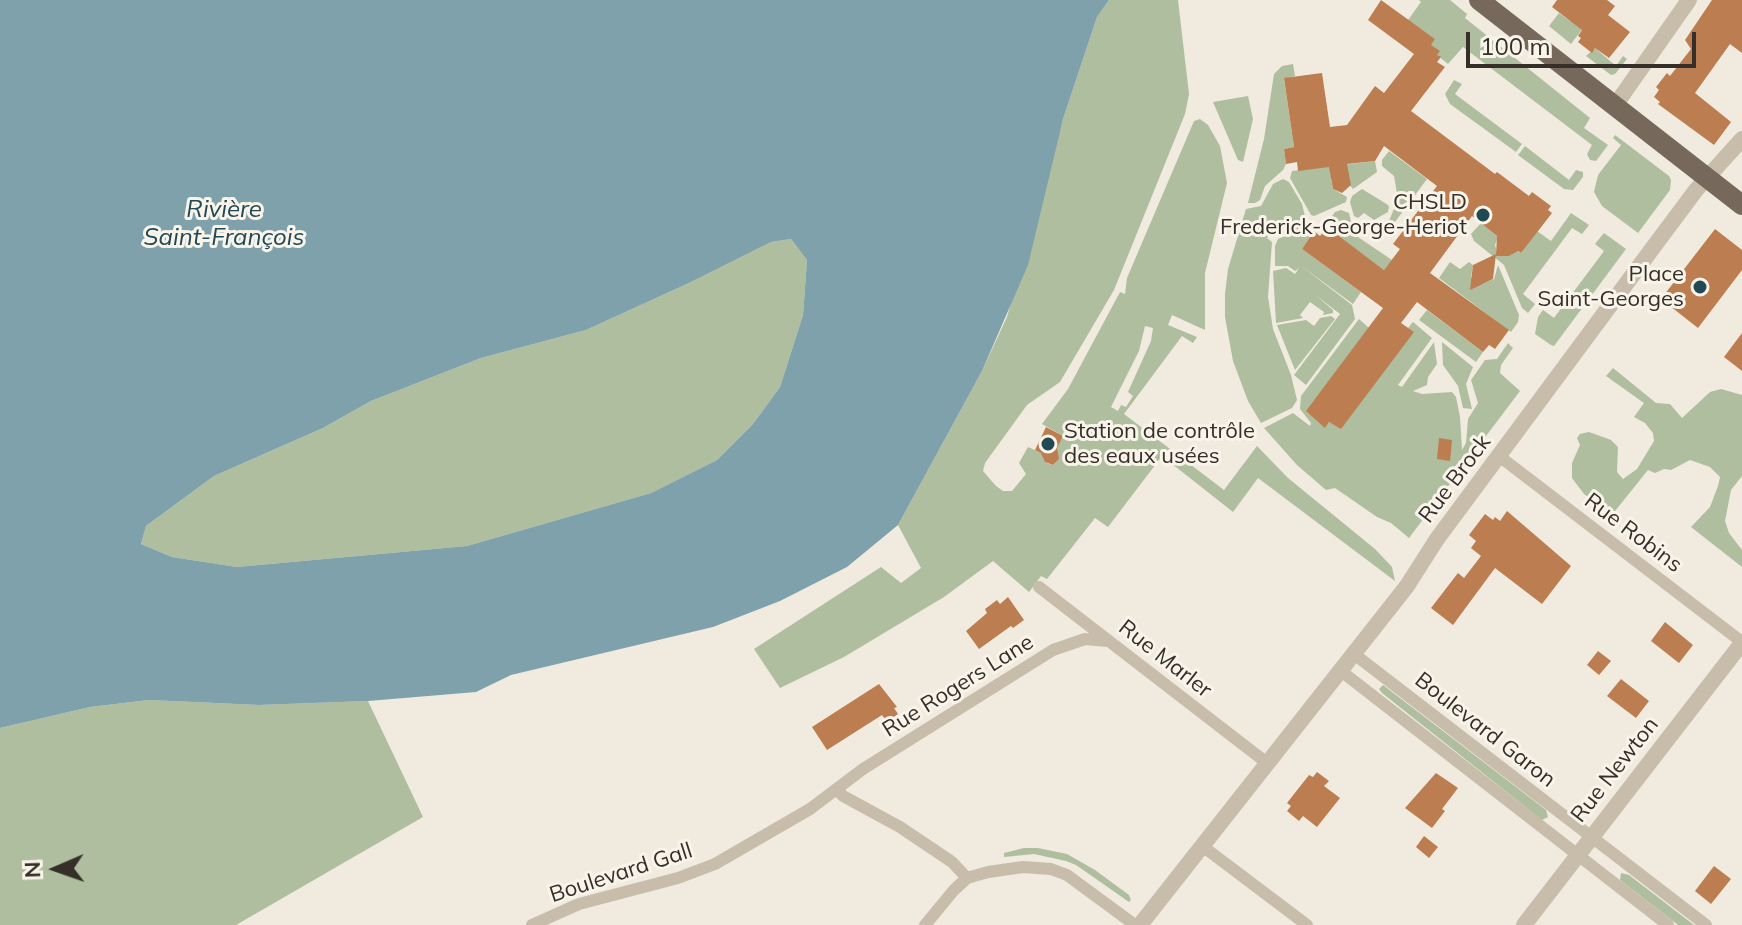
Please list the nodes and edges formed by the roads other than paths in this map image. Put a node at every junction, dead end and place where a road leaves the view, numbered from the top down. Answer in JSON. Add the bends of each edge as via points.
{"nodes":[{"id":1,"x":1479,"y":0,"type":"edge"},
{"id":2,"x":1689,"y":0,"type":"edge"},
{"id":3,"x":1614,"y":107,"type":"junction"},
{"id":4,"x":1742,"y":139,"type":"edge"},
{"id":5,"x":1707,"y":179,"type":"junction"},
{"id":6,"x":1742,"y":205,"type":"edge"},
{"id":7,"x":1499,"y":456,"type":"junction"},
{"id":8,"x":1039,"y":587,"type":"dead end"},
{"id":9,"x":1108,"y":641,"type":"junction"},
{"id":10,"x":1742,"y":642,"type":"edge"},
{"id":11,"x":1354,"y":654,"type":"junction"},
{"id":12,"x":1341,"y":671,"type":"junction"},
{"id":13,"x":1267,"y":763,"type":"junction"},
{"id":14,"x":837,"y":790,"type":"junction"},
{"id":15,"x":1591,"y":837,"type":"junction"},
{"id":16,"x":1201,"y":845,"type":"junction"},
{"id":17,"x":1578,"y":855,"type":"junction"},
{"id":18,"x":967,"y":878,"type":"junction"},
{"id":19,"x":532,"y":925,"type":"edge"},
{"id":20,"x":925,"y":925,"type":"edge"},
{"id":21,"x":1137,"y":925,"type":"edge"},
{"id":22,"x":1307,"y":925,"type":"edge"},
{"id":23,"x":1524,"y":925,"type":"edge"},
{"id":24,"x":1668,"y":925,"type":"edge"},
{"id":25,"x":1706,"y":925,"type":"edge"}],
"edges":[{"from":1,"to":3,"type":"main road"},
{"from":2,"to":3,"type":"street"},
{"from":3,"to":5,"type":"main road"},
{"from":4,"to":5,"type":"street","name":"Rue Brock"},
{"from":5,"to":6,"type":"main road"},
{"from":5,"to":7,"type":"street","name":"Rue Brock"},
{"from":7,"to":10,"type":"street","name":"Rue Robins"},
{"from":7,"to":11,"type":"street","name":"Rue Brock"},
{"from":8,"to":9,"type":"street","name":"Rue Marler"},
{"from":9,"to":13,"type":"street","name":"Rue Marler"},
{"from":9,"to":14,"type":"street","name":"Rue Rogers Lane","via":[[1085,639],[1053,650]]},
{"from":10,"to":15,"type":"street","name":"Rue Newton"},
{"from":11,"to":12,"type":"street","name":"Rue Brock"},
{"from":11,"to":15,"type":"street","name":"Boulevard Garon"},
{"from":12,"to":13,"type":"street","name":"Rue Brock"},
{"from":12,"to":17,"type":"street","name":"Boulevard Garon"},
{"from":13,"to":16,"type":"street","name":"Rue Brock"},
{"from":14,"to":18,"type":"street","via":[[900,827]]},
{"from":14,"to":19,"type":"street","name":"Boulevard Gall","via":[[715,864],[579,904]]},
{"from":15,"to":17,"type":"street","name":"Rue Newton"},
{"from":15,"to":25,"type":"street","name":"Boulevard Garon"},
{"from":16,"to":21,"type":"street","name":"Rue Brock"},
{"from":16,"to":22,"type":"street"},
{"from":17,"to":23,"type":"street","name":"Rue Newton"},
{"from":17,"to":24,"type":"street","name":"Boulevard Garon"},
{"from":18,"to":20,"type":"street"},
{"from":18,"to":21,"type":"street","via":[[1006,869],[1051,869],[1079,881]]}]}
